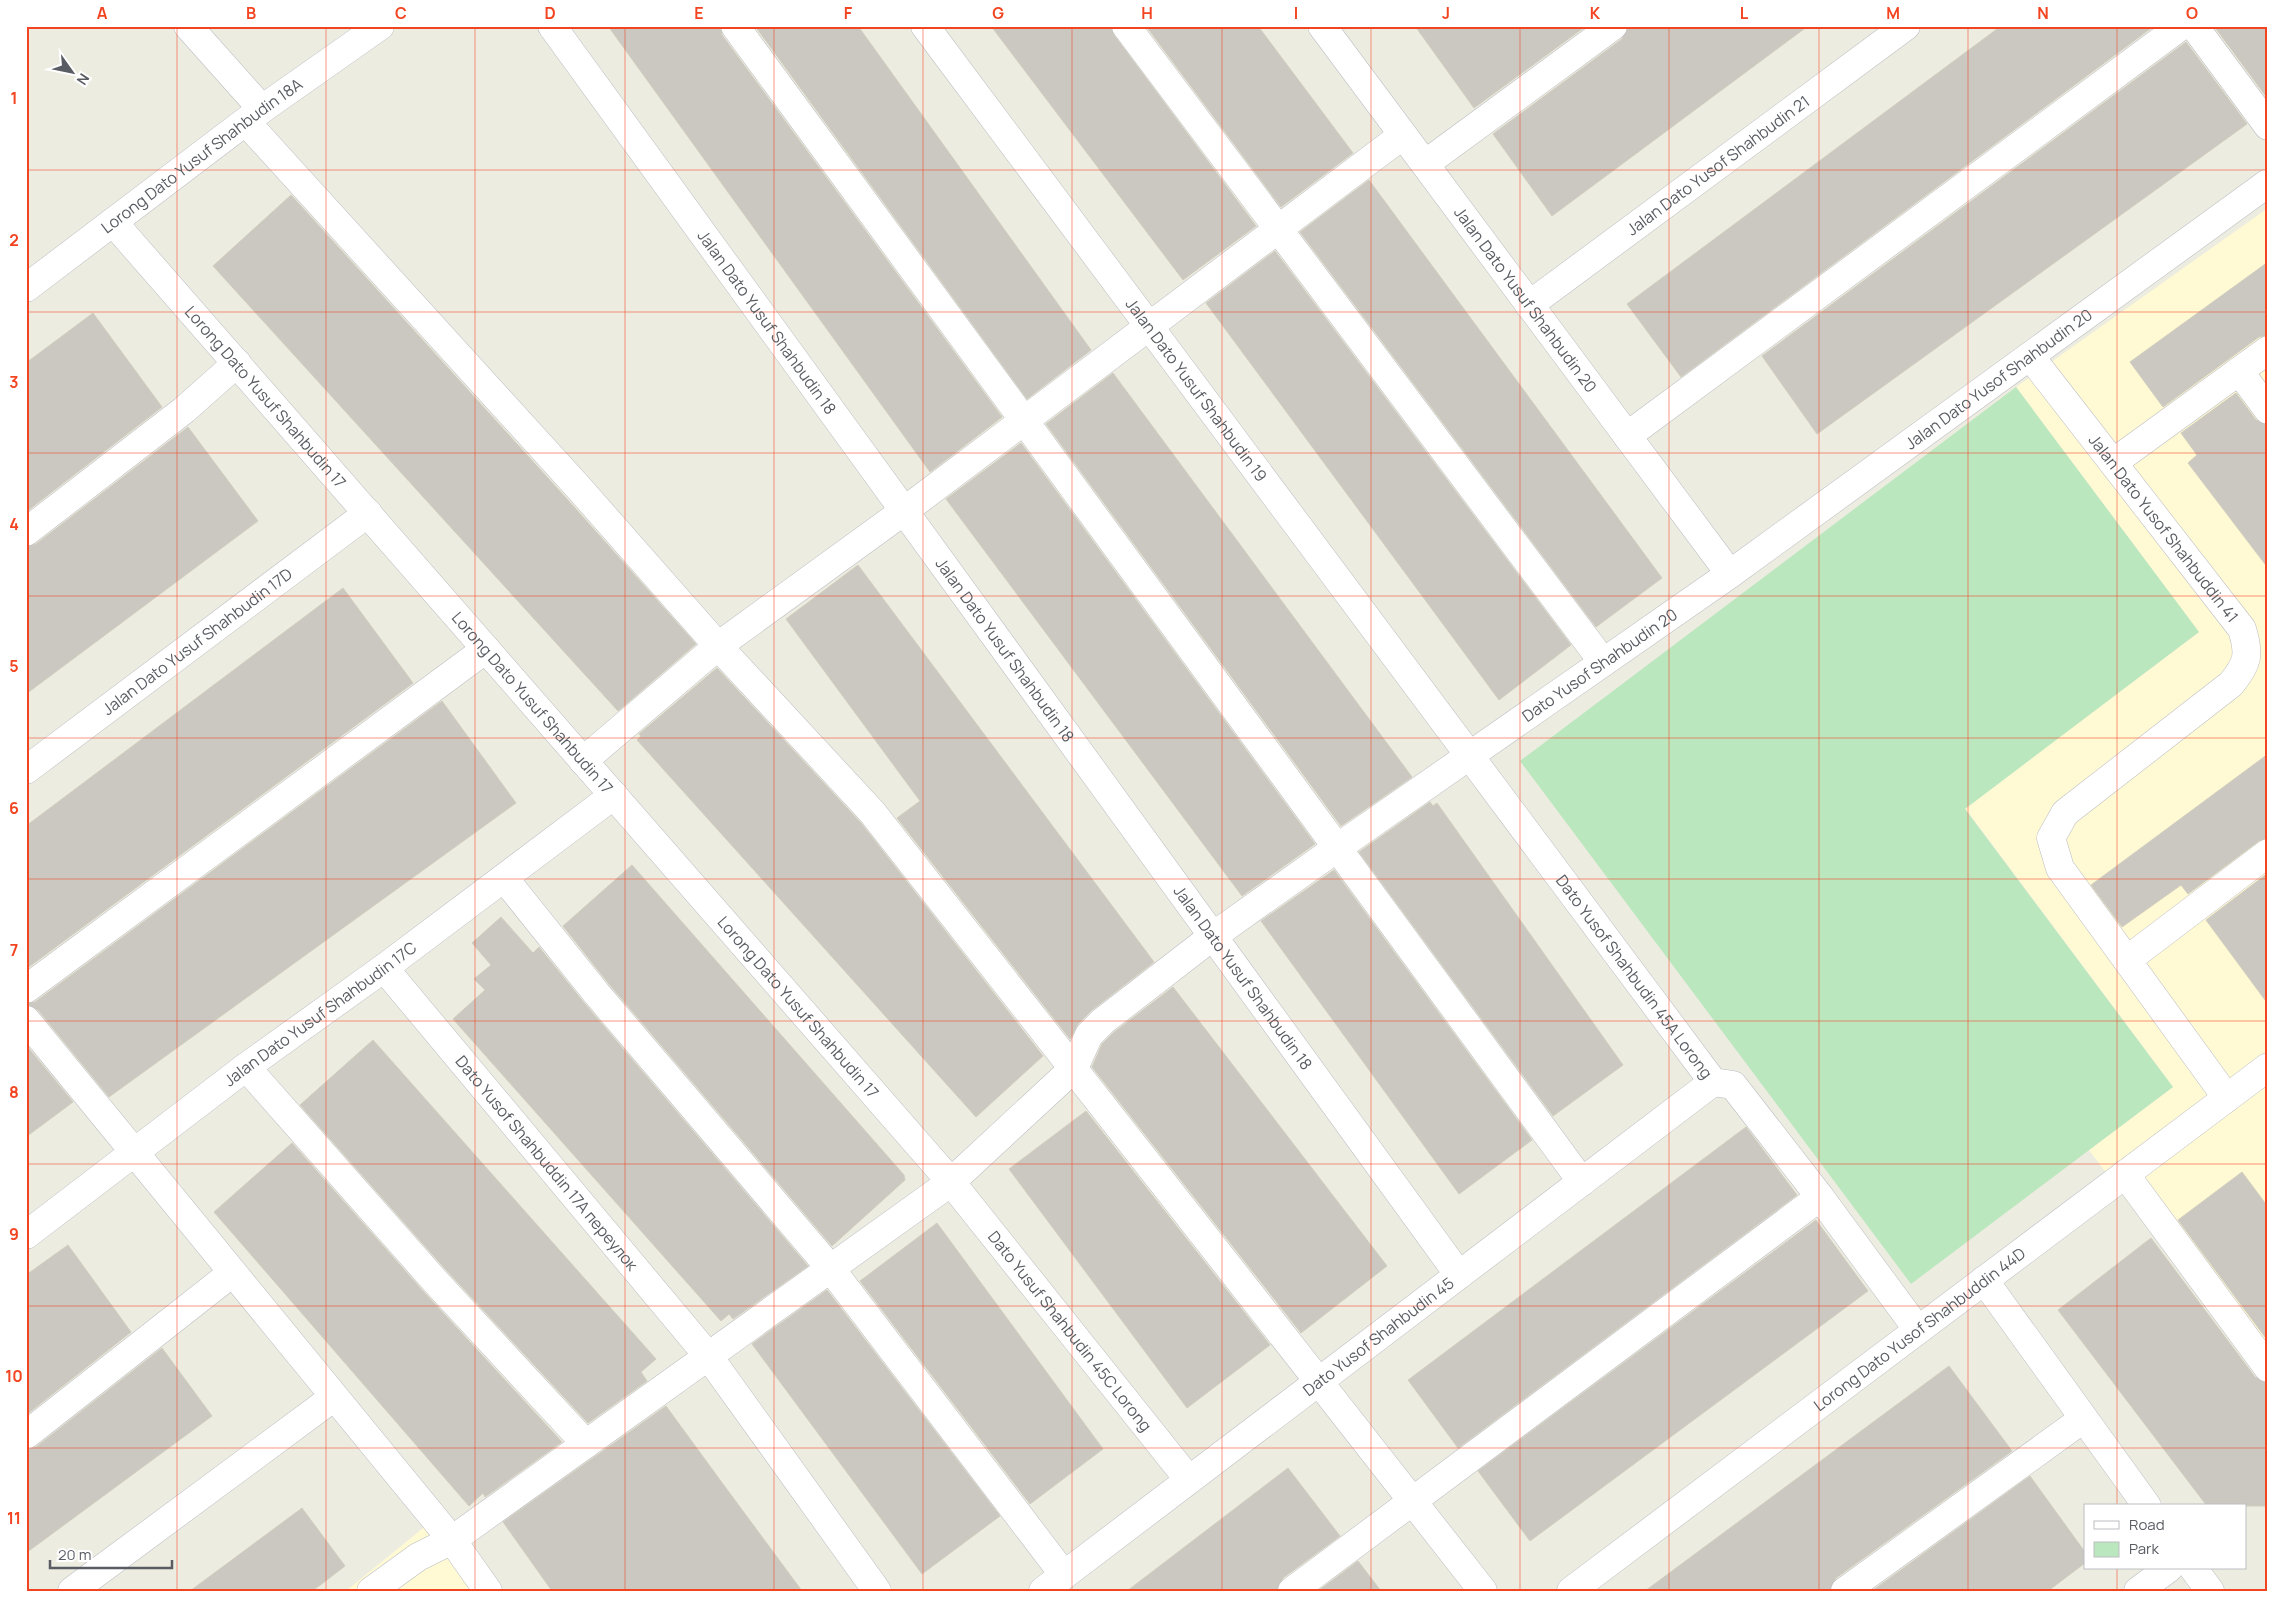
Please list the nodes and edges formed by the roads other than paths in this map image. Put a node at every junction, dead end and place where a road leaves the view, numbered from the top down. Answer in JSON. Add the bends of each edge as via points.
{"nodes":[{"id":1,"x":188,"y":26,"type":"edge"},
{"id":2,"x":380,"y":26,"type":"edge"},
{"id":3,"x":552,"y":26,"type":"edge"},
{"id":4,"x":735,"y":26,"type":"edge"},
{"id":5,"x":925,"y":26,"type":"edge"},
{"id":6,"x":1126,"y":26,"type":"edge"},
{"id":7,"x":1612,"y":26,"type":"edge"},
{"id":8,"x":1906,"y":26,"type":"edge"},
{"id":9,"x":2181,"y":26,"type":"edge"},
{"id":10,"x":2194,"y":26,"type":"edge"},
{"id":11,"x":1330,"y":29,"type":"edge"},
{"id":12,"x":254,"y":116,"type":"junction"},
{"id":13,"x":2268,"y":126,"type":"edge"},
{"id":14,"x":1403,"y":135,"type":"junction"},
{"id":15,"x":1426,"y":164,"type":"junction"},
{"id":16,"x":2268,"y":183,"type":"edge"},
{"id":17,"x":114,"y":222,"type":"junction"},
{"id":18,"x":1278,"y":229,"type":"junction"},
{"id":19,"x":26,"y":288,"type":"edge"},
{"id":20,"x":1529,"y":305,"type":"junction"},
{"id":21,"x":1148,"y":326,"type":"junction"},
{"id":22,"x":2268,"y":350,"type":"edge"},
{"id":23,"x":2030,"y":356,"type":"junction"},
{"id":24,"x":236,"y":363,"type":"junction"},
{"id":25,"x":2239,"y":371,"type":"junction"},
{"id":26,"x":2268,"y":410,"type":"edge"},
{"id":27,"x":1023,"y":420,"type":"junction"},
{"id":28,"x":1627,"y":436,"type":"junction"},
{"id":29,"x":2114,"y":462,"type":"junction"},
{"id":30,"x":904,"y":510,"type":"junction"},
{"id":31,"x":368,"y":513,"type":"junction"},
{"id":32,"x":26,"y":532,"type":"edge"},
{"id":33,"x":1730,"y":574,"type":"junction"},
{"id":34,"x":718,"y":646,"type":"junction"},
{"id":35,"x":486,"y":649,"type":"junction"},
{"id":36,"x":1603,"y":662,"type":"junction"},
{"id":37,"x":1468,"y":754,"type":"junction"},
{"id":38,"x":583,"y":761,"type":"junction"},
{"id":39,"x":26,"y":770,"type":"edge"},
{"id":40,"x":614,"y":795,"type":"junction"},
{"id":41,"x":1336,"y":848,"type":"junction"},
{"id":42,"x":2268,"y":853,"type":"edge"},
{"id":43,"x":504,"y":878,"type":"junction"},
{"id":44,"x":1213,"y":936,"type":"junction"},
{"id":45,"x":2126,"y":960,"type":"junction"},
{"id":46,"x":384,"y":968,"type":"junction"},
{"id":47,"x":26,"y":989,"type":"edge"},
{"id":48,"x":26,"y":1020,"type":"edge"},
{"id":49,"x":2268,"y":1066,"type":"edge"},
{"id":50,"x":246,"y":1067,"type":"junction"},
{"id":51,"x":1074,"y":1068,"type":"junction"},
{"id":52,"x":1713,"y":1082,"type":"junction"},
{"id":53,"x":2227,"y":1098,"type":"junction"},
{"id":54,"x":134,"y":1153,"type":"junction"},
{"id":55,"x":2125,"y":1174,"type":"junction"},
{"id":56,"x":951,"y":1182,"type":"junction"},
{"id":57,"x":1582,"y":1182,"type":"junction"},
{"id":58,"x":1820,"y":1197,"type":"junction"},
{"id":59,"x":26,"y":1235,"type":"edge"},
{"id":60,"x":831,"y":1269,"type":"junction"},
{"id":61,"x":232,"y":1273,"type":"junction"},
{"id":62,"x":1459,"y":1275,"type":"junction"},
{"id":63,"x":1984,"y":1280,"type":"junction"},
{"id":64,"x":1918,"y":1330,"type":"junction"},
{"id":65,"x":709,"y":1357,"type":"junction"},
{"id":66,"x":2268,"y":1368,"type":"edge"},
{"id":67,"x":1318,"y":1382,"type":"junction"},
{"id":68,"x":334,"y":1397,"type":"junction"},
{"id":69,"x":2083,"y":1419,"type":"junction"},
{"id":70,"x":26,"y":1435,"type":"edge"},
{"id":71,"x":586,"y":1444,"type":"junction"},
{"id":72,"x":1190,"y":1480,"type":"junction"},
{"id":73,"x":1412,"y":1501,"type":"junction"},
{"id":74,"x":2146,"y":1504,"type":"edge"},
{"id":75,"x":452,"y":1540,"type":"junction"},
{"id":76,"x":2166,"y":1570,"type":"edge"},
{"id":77,"x":2194,"y":1570,"type":"edge"},
{"id":78,"x":1054,"y":1583,"type":"edge"},
{"id":79,"x":72,"y":1591,"type":"edge"},
{"id":80,"x":371,"y":1591,"type":"edge"},
{"id":81,"x":488,"y":1591,"type":"edge"},
{"id":82,"x":877,"y":1591,"type":"edge"},
{"id":83,"x":1292,"y":1591,"type":"edge"},
{"id":84,"x":1482,"y":1591,"type":"edge"},
{"id":85,"x":1571,"y":1591,"type":"edge"},
{"id":86,"x":1845,"y":1591,"type":"edge"},
{"id":87,"x":2138,"y":1591,"type":"edge"},
{"id":88,"x":2210,"y":1591,"type":"edge"}],
"edges":[{"from":1,"to":12,"type":"street"},
{"from":2,"to":12,"type":"street","name":"Lorong Dato Yusuf Shahbudin 18A"},
{"from":3,"to":30,"type":"street","name":"Jalan Dato Yusuf Shahbudin 18"},
{"from":4,"to":27,"type":"street"},
{"from":5,"to":21,"type":"street","name":"Jalan Dato Yusuf Shahbudin 19"},
{"from":6,"to":18,"type":"street"},
{"from":7,"to":15,"type":"street"},
{"from":8,"to":20,"type":"street","name":"Jalan Dato Yusof Shahbudin 21"},
{"from":9,"to":28,"type":"street"},
{"from":10,"to":13,"type":"street"},
{"from":11,"to":14,"type":"street","name":"Jalan Dato Yusuf Shahbudin 20"},
{"from":12,"to":17,"type":"street","name":"Lorong Dato Yusuf Shahbudin 18A"},
{"from":12,"to":34,"type":"street"},
{"from":14,"to":15,"type":"street","name":"Jalan Dato Yusuf Shahbudin 20"},
{"from":14,"to":18,"type":"street"},
{"from":15,"to":20,"type":"street","name":"Jalan Dato Yusuf Shahbudin 20"},
{"from":16,"to":23,"type":"street","name":"Jalan Dato Yusof Shahbudin 20"},
{"from":17,"to":19,"type":"street","name":"Lorong Dato Yusuf Shahbudin 18A"},
{"from":17,"to":24,"type":"street","name":"Lorong Dato Yusuf Shahbudin 17"},
{"from":18,"to":21,"type":"street"},
{"from":18,"to":36,"type":"street"},
{"from":20,"to":28,"type":"street","name":"Jalan Dato Yusuf Shahbudin 20"},
{"from":21,"to":27,"type":"street"},
{"from":21,"to":37,"type":"street","name":"Jalan Dato Yusuf Shahbudin 19"},
{"from":22,"to":25,"type":"street"},
{"from":23,"to":29,"type":"street","name":"Jalan Dato Yusof Shahbuddin 41"},
{"from":23,"to":33,"type":"street","name":"Jalan Dato Yusof Shahbudin 20"},
{"from":24,"to":31,"type":"street","name":"Lorong Dato Yusuf Shahbudin 17"},
{"from":24,"to":32,"type":"street","via":[[184,410]]},
{"from":25,"to":26,"type":"street"},
{"from":25,"to":29,"type":"street"},
{"from":27,"to":30,"type":"street"},
{"from":27,"to":41,"type":"street"},
{"from":28,"to":33,"type":"street","name":"Jalan Dato Yusuf Shahbudin 20"},
{"from":29,"to":45,"type":"street","name":"Jalan Dato Yusof Shahbuddin 41","via":[[2242,630],[2248,648],[2244,667],[2230,684],[2065,813],[2051,838],[2060,868]]},
{"from":30,"to":34,"type":"street"},
{"from":30,"to":44,"type":"street","name":"Jalan Dato Yusuf Shahbudin 18"},
{"from":31,"to":35,"type":"street","name":"Lorong Dato Yusuf Shahbudin 17"},
{"from":31,"to":39,"type":"street","name":"Jalan Dato Yusuf Shahbudin 17D"},
{"from":33,"to":36,"type":"street","name":"Dato Yusof Shahbudin 20"},
{"from":34,"to":38,"type":"street"},
{"from":34,"to":51,"type":"street","via":[[872,812]]},
{"from":35,"to":38,"type":"street","name":"Lorong Dato Yusuf Shahbudin 17"},
{"from":35,"to":47,"type":"street"},
{"from":36,"to":37,"type":"street","name":"Dato Yusof Shahbudin 20"},
{"from":37,"to":41,"type":"street","name":"Dato Yusof Shahbudin 20"},
{"from":37,"to":52,"type":"street","name":"Dato Yusof Shahbudin 45A Lorong"},
{"from":38,"to":40,"type":"street","name":"Lorong Dato Yusuf Shahbudin 17"},
{"from":40,"to":43,"type":"street","name":"Jalan Dato Yusuf Shahbudin 17C"},
{"from":40,"to":56,"type":"street","name":"Lorong Dato Yusuf Shahbudin 17"},
{"from":41,"to":44,"type":"street","name":"Dato Yusof Shahbudin 20"},
{"from":41,"to":57,"type":"street"},
{"from":42,"to":45,"type":"street"},
{"from":43,"to":46,"type":"street","name":"Jalan Dato Yusuf Shahbudin 17C"},
{"from":43,"to":60,"type":"street","via":[[597,994]]},
{"from":44,"to":51,"type":"street","name":"Dato Yusof Shahbudin 20","via":[[1103,1021],[1089,1035]]},
{"from":44,"to":62,"type":"street","name":"Jalan Dato Yusuf Shahbudin 18"},
{"from":45,"to":53,"type":"street"},
{"from":46,"to":50,"type":"street","name":"Jalan Dato Yusuf Shahbudin 17C"},
{"from":46,"to":65,"type":"street","name":"Dato Yusof Shahbuddin 17A переулок"},
{"from":48,"to":54,"type":"street"},
{"from":49,"to":53,"type":"street","name":"Lorong Dato Yusof Shahbuddin 44D"},
{"from":50,"to":54,"type":"street","name":"Jalan Dato Yusuf Shahbudin 17C"},
{"from":50,"to":71,"type":"street","via":[[435,1281]]},
{"from":51,"to":56,"type":"street"},
{"from":51,"to":67,"type":"street"},
{"from":52,"to":57,"type":"street","name":"Dato Yusof Shahbudin 45"},
{"from":52,"to":58,"type":"street","name":"Dato Yusof Shahbudin 45A Lorong","via":[[1733,1085]]},
{"from":53,"to":55,"type":"street","name":"Lorong Dato Yusof Shahbuddin 44D"},
{"from":54,"to":59,"type":"street","name":"Jalan Dato Yusuf Shahbudin 17C"},
{"from":54,"to":61,"type":"street"},
{"from":55,"to":63,"type":"street","name":"Lorong Dato Yusof Shahbuddin 44D"},
{"from":55,"to":66,"type":"street"},
{"from":56,"to":60,"type":"street"},
{"from":56,"to":72,"type":"street","name":"Dato Yusuf Shahbudin 45C Lorong"},
{"from":57,"to":62,"type":"street","name":"Dato Yusof Shahbudin 45"},
{"from":58,"to":64,"type":"street","name":"Dato Yusof Shahbudin 45A Lorong"},
{"from":58,"to":73,"type":"street"},
{"from":60,"to":65,"type":"street"},
{"from":60,"to":78,"type":"street"},
{"from":61,"to":68,"type":"street"},
{"from":61,"to":70,"type":"street"},
{"from":62,"to":67,"type":"street","name":"Dato Yusof Shahbudin 45"},
{"from":63,"to":64,"type":"street","name":"Lorong Dato Yusof Shahbuddin 44D"},
{"from":63,"to":69,"type":"street"},
{"from":64,"to":85,"type":"street","name":"Lorong Dato Yusof Shahbuddin 44D"},
{"from":65,"to":71,"type":"street"},
{"from":65,"to":82,"type":"street","name":"Dato Yusof Shahbuddin 17A переулок"},
{"from":67,"to":72,"type":"street","name":"Dato Yusof Shahbudin 45"},
{"from":67,"to":73,"type":"street"},
{"from":68,"to":75,"type":"street"},
{"from":68,"to":79,"type":"street"},
{"from":69,"to":74,"type":"street"},
{"from":69,"to":86,"type":"street"},
{"from":71,"to":75,"type":"street"},
{"from":72,"to":78,"type":"street","name":"Dato Yusof Shahbudin 45"},
{"from":73,"to":83,"type":"street"},
{"from":73,"to":84,"type":"street"},
{"from":75,"to":80,"type":"street","via":[[418,1557]]},
{"from":75,"to":81,"type":"street"},
{"from":76,"to":87,"type":"street"},
{"from":77,"to":88,"type":"street"}]}
